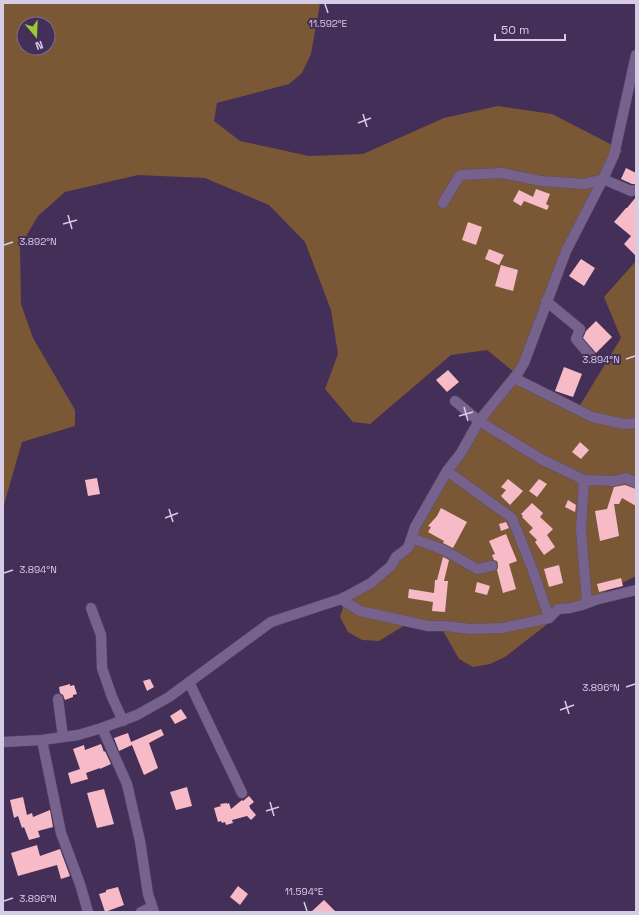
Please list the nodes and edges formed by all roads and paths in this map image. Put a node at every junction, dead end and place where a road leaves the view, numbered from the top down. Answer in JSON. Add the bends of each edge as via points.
{"nodes":[{"id":1,"x":636,"y":55,"type":"edge"},
{"id":2,"x":603,"y":178,"type":"junction"},
{"id":3,"x":636,"y":190,"type":"edge"},
{"id":4,"x":443,"y":203,"type":"dead end"},
{"id":5,"x":546,"y":301,"type":"junction"},
{"id":6,"x":592,"y":358,"type":"dead end"},
{"id":7,"x":514,"y":378,"type":"junction"},
{"id":8,"x":455,"y":401,"type":"dead end"},
{"id":9,"x":479,"y":421,"type":"junction"},
{"id":10,"x":636,"y":423,"type":"edge"},
{"id":11,"x":447,"y":471,"type":"junction"},
{"id":12,"x":584,"y":480,"type":"junction"},
{"id":13,"x":636,"y":483,"type":"edge"},
{"id":14,"x":412,"y":538,"type":"junction"},
{"id":15,"x":492,"y":566,"type":"dead end"},
{"id":16,"x":636,"y":590,"type":"edge"},
{"id":17,"x":341,"y":599,"type":"junction"},
{"id":18,"x":587,"y":603,"type":"junction"},
{"id":19,"x":91,"y":608,"type":"dead end"},
{"id":20,"x":549,"y":618,"type":"junction"},
{"id":21,"x":189,"y":682,"type":"junction"},
{"id":22,"x":58,"y":699,"type":"dead end"},
{"id":23,"x":123,"y":721,"type":"junction"},
{"id":24,"x":102,"y":728,"type":"junction"},
{"id":25,"x":63,"y":737,"type":"junction"},
{"id":26,"x":42,"y":740,"type":"junction"},
{"id":27,"x":3,"y":742,"type":"edge"},
{"id":28,"x":242,"y":793,"type":"dead end"},
{"id":29,"x":153,"y":909,"type":"edge"},
{"id":30,"x":88,"y":912,"type":"edge"},
{"id":31,"x":141,"y":912,"type":"edge"}],
"edges":[{"from":1,"to":2,"type":"street","via":[[614,155]]},
{"from":2,"to":3,"type":"street","via":[[631,191]]},
{"from":2,"to":4,"type":"street","via":[[584,184],[541,181],[502,174],[460,175]]},
{"from":2,"to":5,"type":"street","via":[[566,251]]},
{"from":5,"to":6,"type":"street","via":[[580,329],[576,339]]},
{"from":5,"to":7,"type":"street","via":[[524,363]]},
{"from":7,"to":9,"type":"street"},
{"from":7,"to":10,"type":"street","via":[[592,417],[624,424]]},
{"from":8,"to":9,"type":"street"},
{"from":9,"to":11,"type":"street","via":[[461,453]]},
{"from":9,"to":12,"type":"street","via":[[542,459]]},
{"from":11,"to":14,"type":"street","via":[[415,527]]},
{"from":11,"to":20,"type":"street","via":[[512,518]]},
{"from":12,"to":13,"type":"street","via":[[614,481],[626,478]]},
{"from":12,"to":18,"type":"street","via":[[581,530]]},
{"from":14,"to":15,"type":"street","via":[[444,550],[477,569]]},
{"from":14,"to":17,"type":"street","via":[[408,548],[396,556],[391,566],[371,583]]},
{"from":16,"to":18,"type":"street"},
{"from":17,"to":20,"type":"street","via":[[360,611],[428,626],[503,628]]},
{"from":17,"to":21,"type":"street","via":[[271,622]]},
{"from":18,"to":20,"type":"street","via":[[558,609]]},
{"from":19,"to":23,"type":"street","via":[[101,635],[102,668]]},
{"from":21,"to":23,"type":"street","via":[[169,697]]},
{"from":21,"to":28,"type":"street"},
{"from":22,"to":25,"type":"street"},
{"from":23,"to":24,"type":"street"},
{"from":24,"to":25,"type":"street"},
{"from":24,"to":29,"type":"street","via":[[127,784]]},
{"from":25,"to":26,"type":"street"},
{"from":26,"to":27,"type":"street"},
{"from":26,"to":30,"type":"street","via":[[61,834]]},
{"from":29,"to":31,"type":"street"}]}
